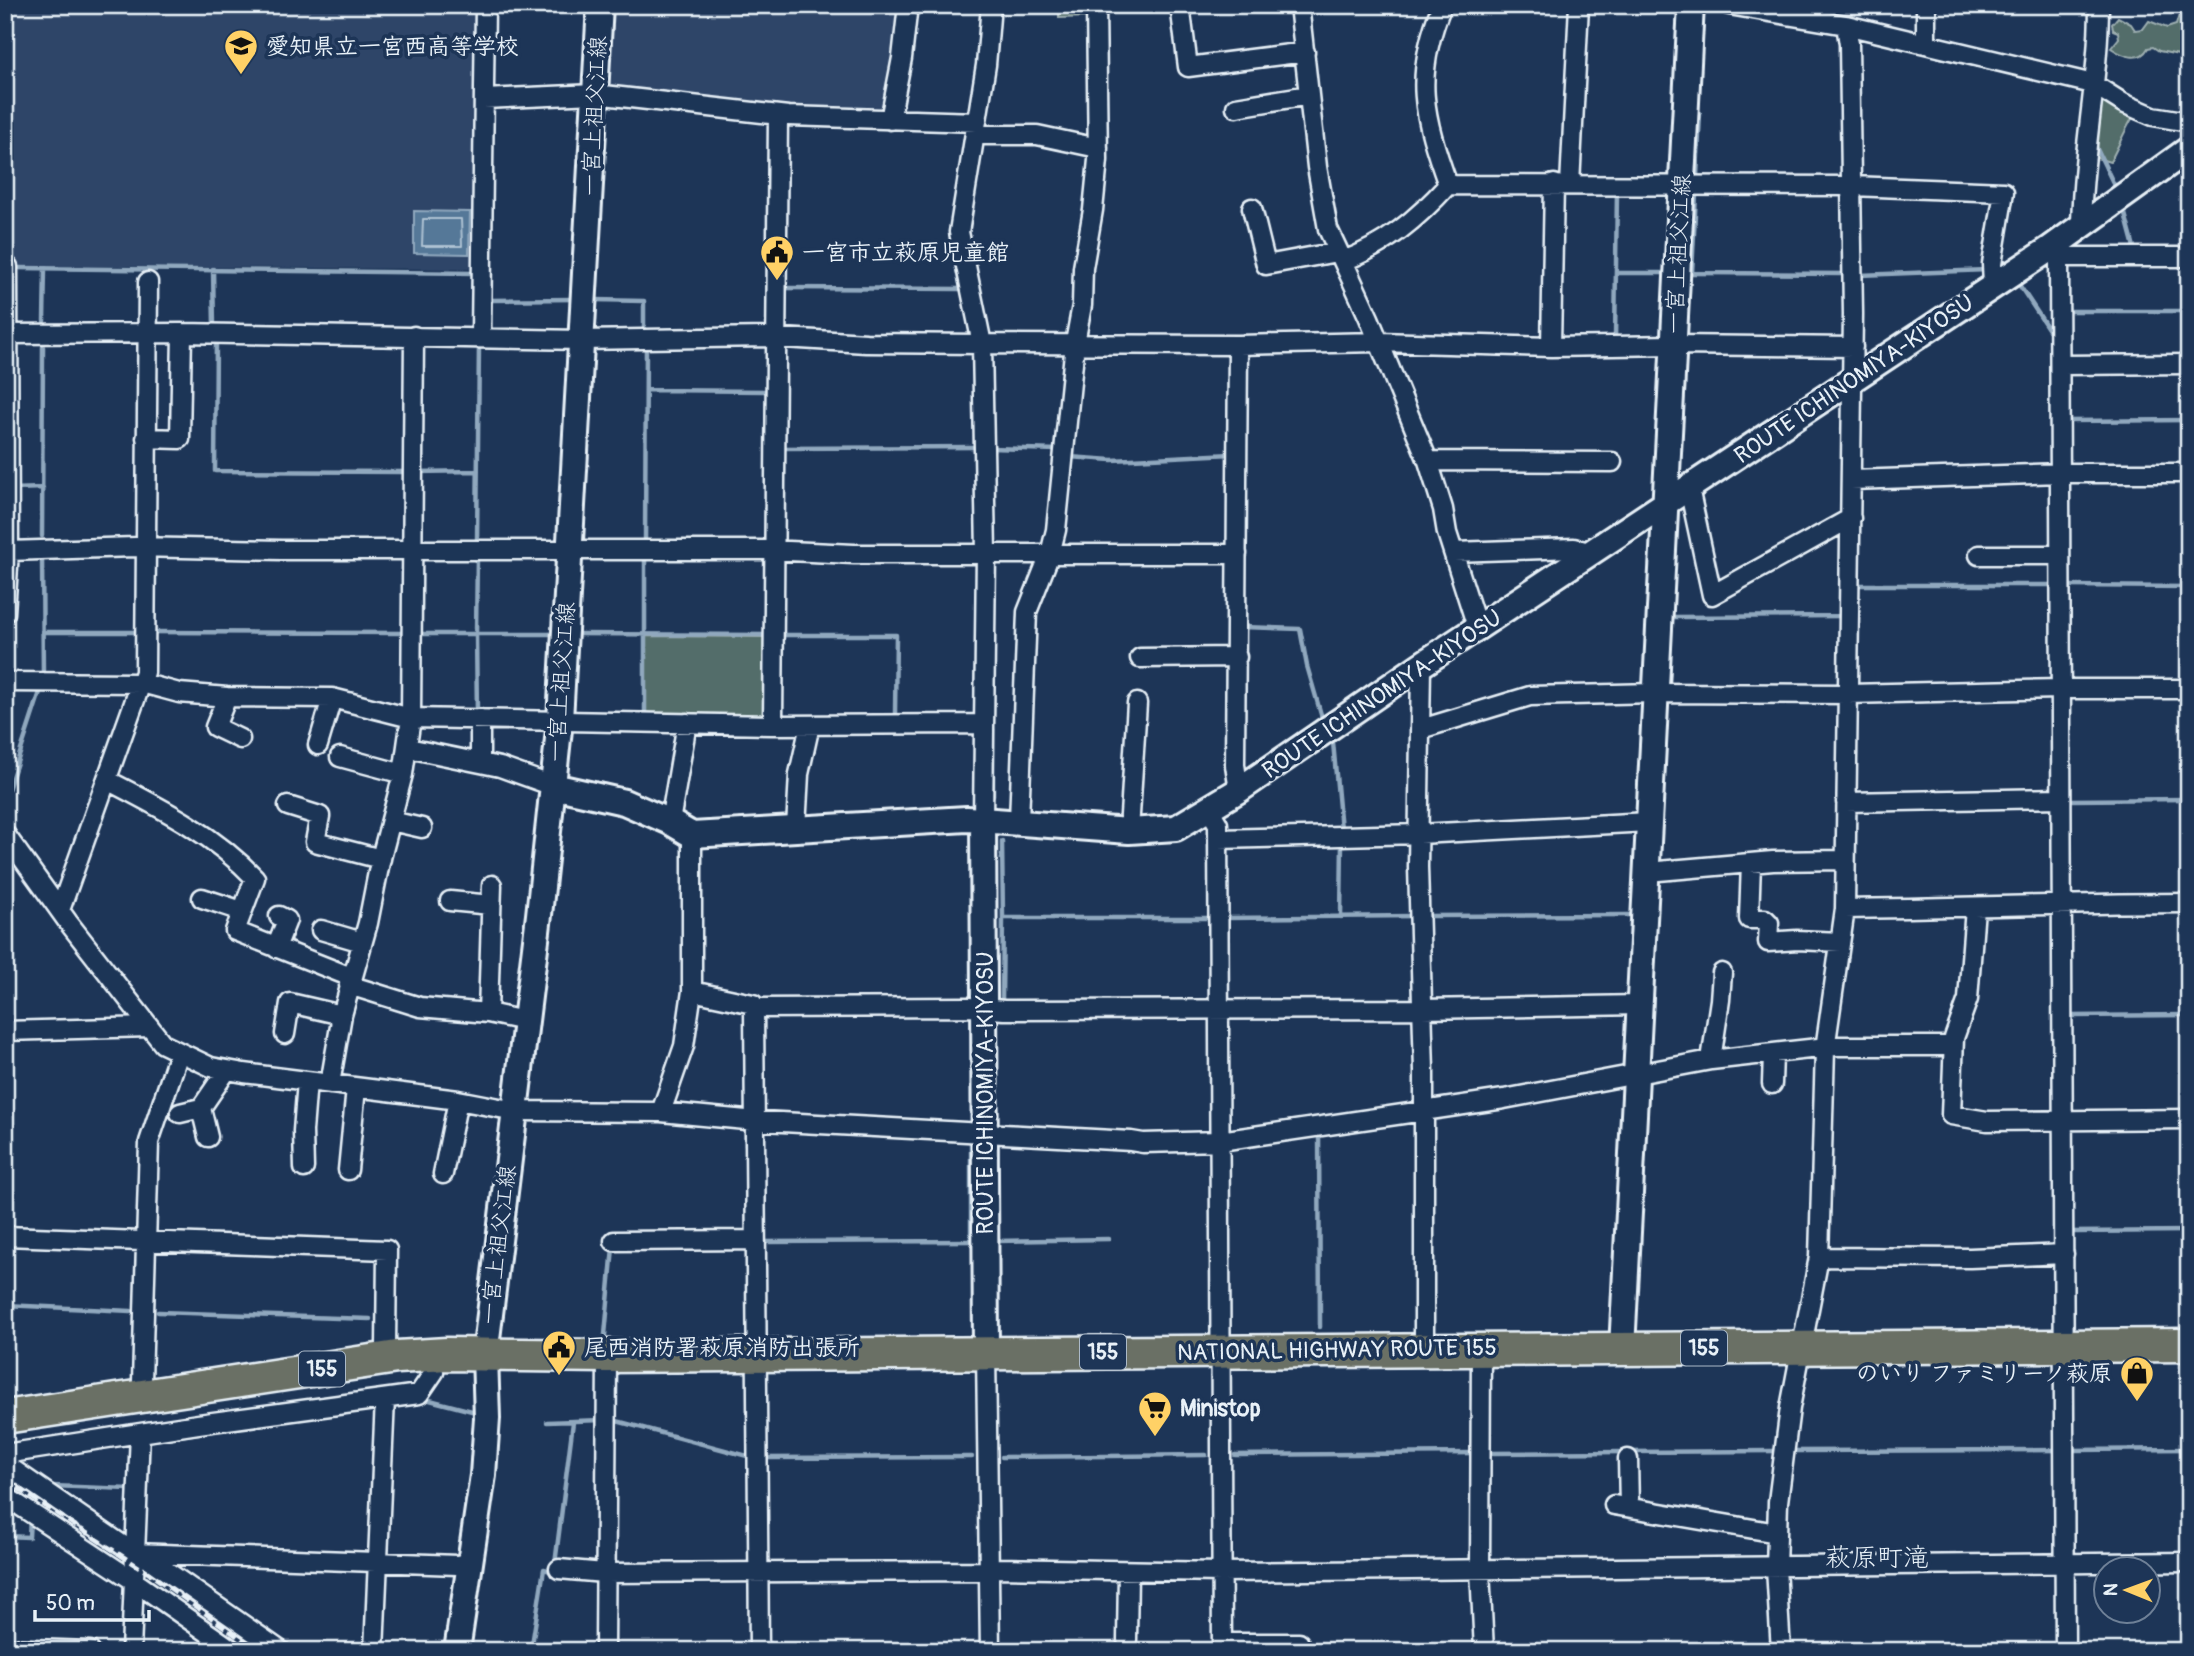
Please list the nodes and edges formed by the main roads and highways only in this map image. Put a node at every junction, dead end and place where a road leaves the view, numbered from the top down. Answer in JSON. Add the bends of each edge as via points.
{"nodes":[{"id":1,"x":600,"y":5,"type":"edge"},
{"id":2,"x":1691,"y":5,"type":"edge"},
{"id":3,"x":2189,"y":149,"type":"edge"},
{"id":4,"x":1665,"y":503,"type":"junction"},
{"id":5,"x":553,"y":786,"type":"junction"},
{"id":6,"x":983,"y":819,"type":"junction"},
{"id":7,"x":2189,"y":1345,"type":"edge"},
{"id":8,"x":1622,"y":1349,"type":"junction"},
{"id":9,"x":986,"y":1352,"type":"junction"},
{"id":10,"x":485,"y":1355,"type":"junction"},
{"id":11,"x":156,"y":1396,"type":"junction"},
{"id":12,"x":5,"y":1417,"type":"edge"},
{"id":13,"x":5,"y":1439,"type":"edge"},
{"id":14,"x":457,"y":1651,"type":"edge"}],
"edges":[{"from":1,"to":5,"type":"main road","name":"一宮上祖父江線"},
{"from":2,"to":4,"type":"main road","name":"一宮上祖父江線"},
{"from":3,"to":4,"type":"main road","name":"ROUTE ICHINOMIYA-KIYOSU","via":[[2081,226],[2055,253],[1993,285]]},
{"from":4,"to":6,"type":"main road","name":"ROUTE ICHINOMIYA-KIYOSU","via":[[1239,790],[1175,828],[1129,831]]},
{"from":4,"to":8,"type":"main road","name":"一宮上祖父江線"},
{"from":5,"to":6,"type":"main road","via":[[624,802],[692,835]]},
{"from":5,"to":10,"type":"main road","name":"一宮上祖父江線"},
{"from":6,"to":9,"type":"main road","name":"ROUTE ICHINOMIYA-KIYOSU"},
{"from":7,"to":8,"type":"highway","name":"NATIONAL HIGHWAY ROUTE 155","number":"155"},
{"from":8,"to":9,"type":"highway","name":"NATIONAL HIGHWAY ROUTE 155","number":"155"},
{"from":9,"to":10,"type":"highway","name":"NATIONAL HIGHWAY ROUTE 155","number":"155"},
{"from":10,"to":11,"type":"highway","name":"NATIONAL HIGHWAY ROUTE 155","number":"155","via":[[397,1357]]},
{"from":10,"to":11,"type":"highway","name":"NATIONAL HIGHWAY ROUTE 155","number":"155","via":[[434,1372]]},
{"from":10,"to":14,"type":"main road","name":"一宮上祖父江線","via":[[480,1507]]},
{"from":11,"to":12,"type":"highway","name":"NATIONAL HIGHWAY ROUTE 155","number":"155"},
{"from":11,"to":13,"type":"highway","name":"NATIONAL HIGHWAY ROUTE 155","number":"155"}]}
